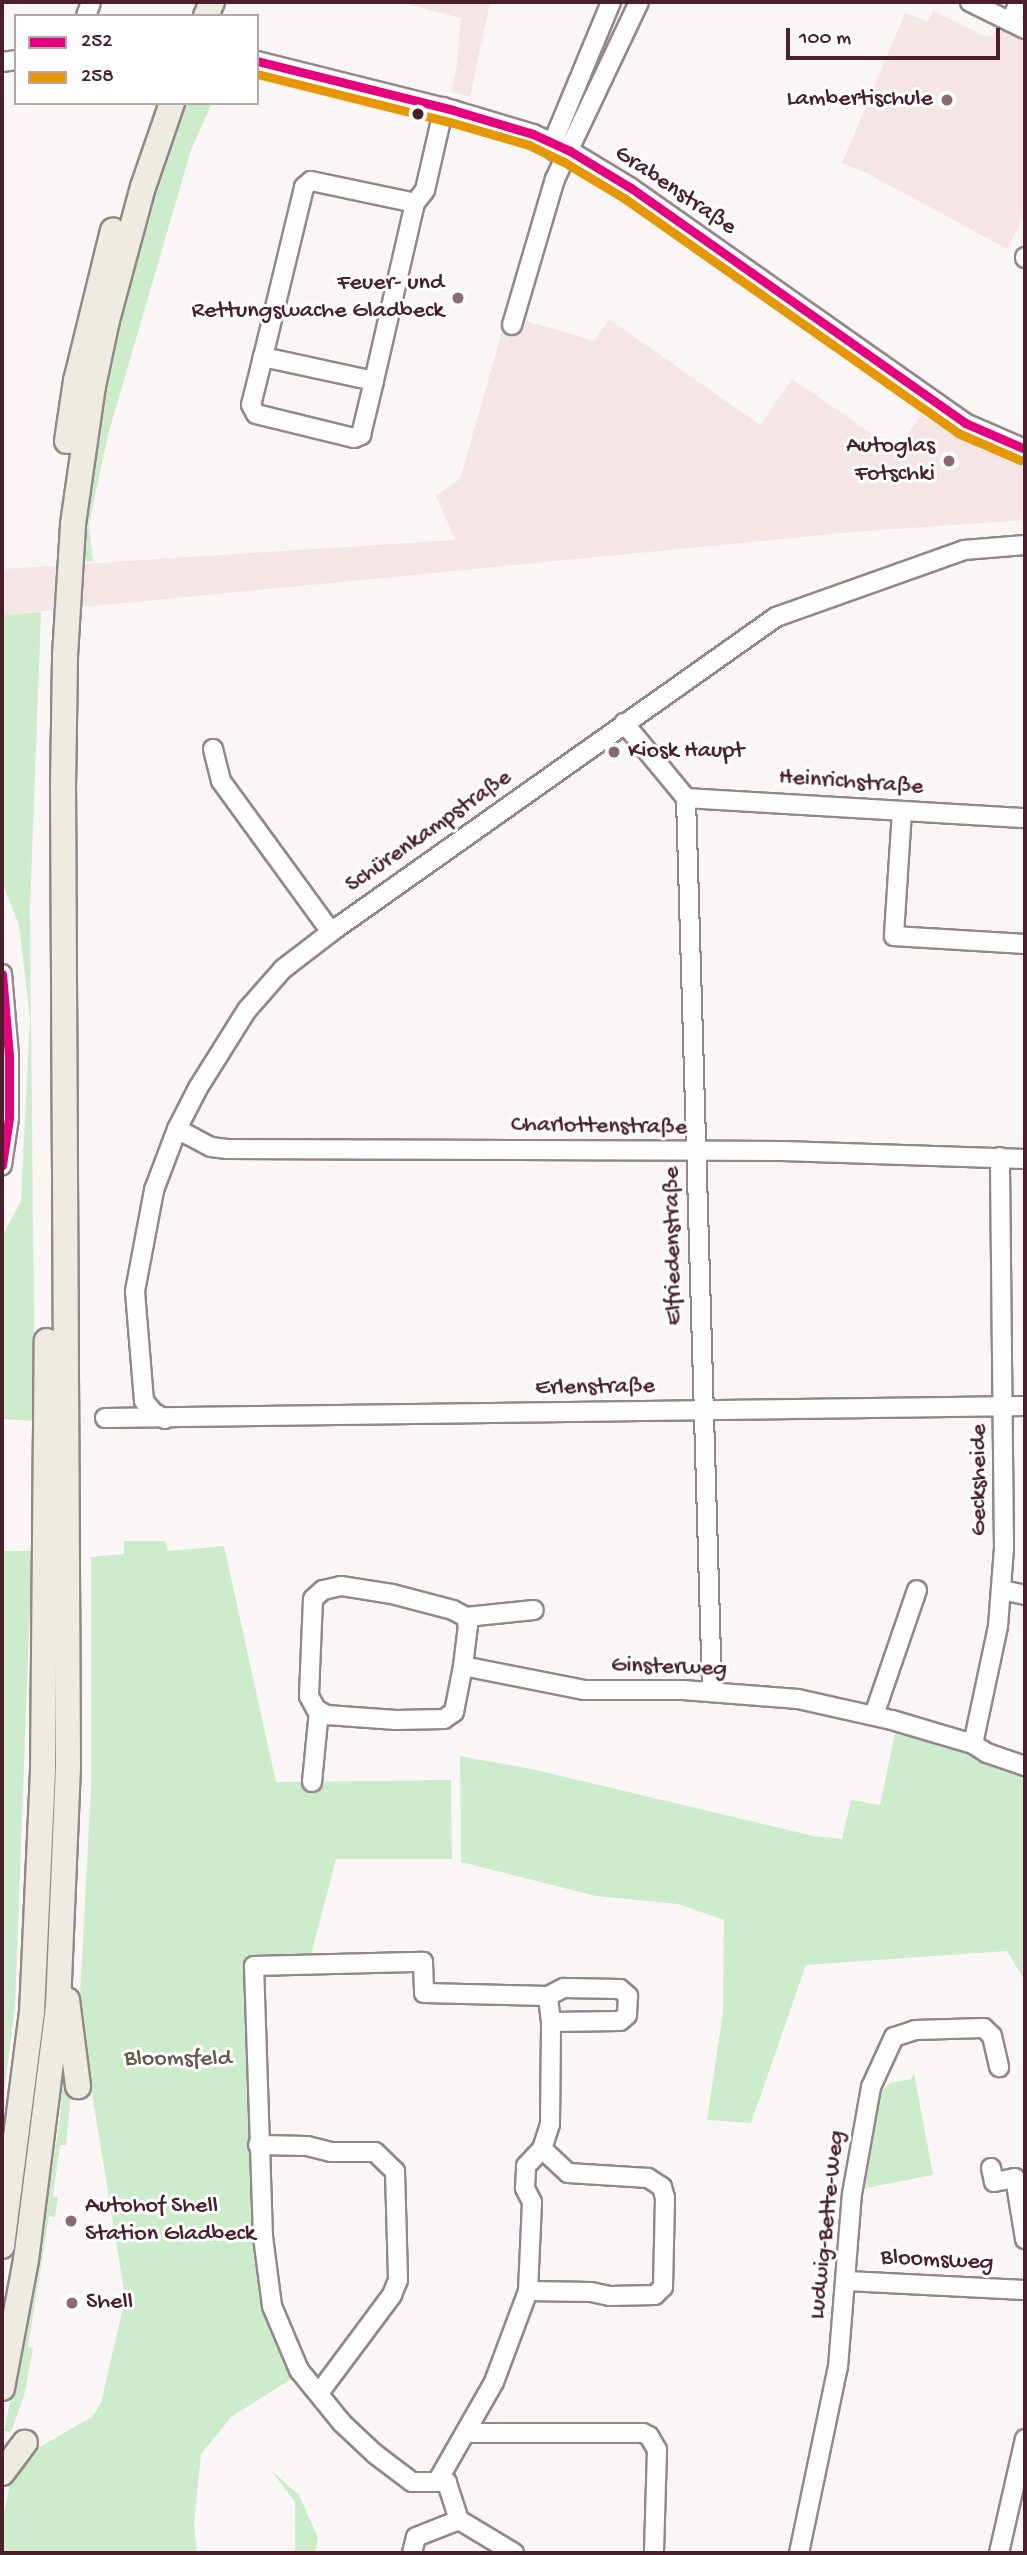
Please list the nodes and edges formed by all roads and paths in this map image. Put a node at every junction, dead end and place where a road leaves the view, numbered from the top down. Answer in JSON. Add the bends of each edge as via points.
{"nodes":[{"id":1,"x":611,"y":2,"type":"edge"},
{"id":2,"x":639,"y":2,"type":"edge"},
{"id":3,"x":970,"y":2,"type":"edge"},
{"id":4,"x":1019,"y":2,"type":"edge"},
{"id":5,"x":1018,"y":25,"type":"edge"},
{"id":6,"x":259,"y":61,"type":"edge"},
{"id":7,"x":154,"y":105,"type":"edge"},
{"id":8,"x":171,"y":105,"type":"edge"},
{"id":9,"x":444,"y":107,"type":"junction"},
{"id":10,"x":552,"y":142,"type":"junction"},
{"id":11,"x":570,"y":151,"type":"junction"},
{"id":12,"x":560,"y":168,"type":"junction"},
{"id":13,"x":415,"y":203,"type":"junction"},
{"id":14,"x":512,"y":325,"type":"dead end"},
{"id":15,"x":263,"y":357,"type":"junction"},
{"id":16,"x":374,"y":381,"type":"junction"},
{"id":17,"x":1025,"y":449,"type":"edge"},
{"id":18,"x":1025,"y":545,"type":"edge"},
{"id":19,"x":624,"y":723,"type":"junction"},
{"id":20,"x":214,"y":749,"type":"dead end"},
{"id":21,"x":686,"y":798,"type":"junction"},
{"id":22,"x":902,"y":811,"type":"junction"},
{"id":23,"x":1025,"y":818,"type":"edge"},
{"id":24,"x":331,"y":932,"type":"junction"},
{"id":25,"x":1025,"y":944,"type":"edge"},
{"id":26,"x":2,"y":974,"type":"edge"},
{"id":27,"x":5,"y":1055,"type":"edge"},
{"id":28,"x":177,"y":1129,"type":"junction"},
{"id":29,"x":696,"y":1153,"type":"junction"},
{"id":30,"x":1000,"y":1157,"type":"junction"},
{"id":31,"x":1025,"y":1158,"type":"edge"},
{"id":32,"x":2,"y":1165,"type":"edge"},
{"id":33,"x":1004,"y":1406,"type":"junction"},
{"id":34,"x":1025,"y":1406,"type":"edge"},
{"id":35,"x":702,"y":1410,"type":"junction"},
{"id":36,"x":105,"y":1418,"type":"dead end"},
{"id":37,"x":165,"y":1419,"type":"junction"},
{"id":38,"x":917,"y":1590,"type":"dead end"},
{"id":39,"x":1002,"y":1590,"type":"junction"},
{"id":40,"x":1025,"y":1595,"type":"edge"},
{"id":41,"x":534,"y":1610,"type":"dead end"},
{"id":42,"x":466,"y":1617,"type":"junction"},
{"id":43,"x":463,"y":1666,"type":"junction"},
{"id":44,"x":712,"y":1692,"type":"junction"},
{"id":45,"x":319,"y":1711,"type":"junction"},
{"id":46,"x":874,"y":1715,"type":"junction"},
{"id":47,"x":973,"y":1744,"type":"junction"},
{"id":48,"x":1025,"y":1766,"type":"edge"},
{"id":49,"x":312,"y":1782,"type":"dead end"},
{"id":50,"x":59,"y":1970,"type":"junction"},
{"id":51,"x":548,"y":1996,"type":"junction"},
{"id":52,"x":551,"y":2022,"type":"junction"},
{"id":53,"x":999,"y":2067,"type":"dead end"},
{"id":54,"x":78,"y":2086,"type":"dead end"},
{"id":55,"x":258,"y":2145,"type":"junction"},
{"id":56,"x":542,"y":2150,"type":"junction"},
{"id":57,"x":991,"y":2168,"type":"dead end"},
{"id":58,"x":1025,"y":2239,"type":"edge"},
{"id":59,"x":2,"y":2245,"type":"edge"},
{"id":60,"x":846,"y":2281,"type":"junction"},
{"id":61,"x":1025,"y":2290,"type":"edge"},
{"id":62,"x":528,"y":2291,"type":"junction"},
{"id":63,"x":2,"y":2388,"type":"edge"},
{"id":64,"x":319,"y":2393,"type":"junction"},
{"id":65,"x":467,"y":2433,"type":"junction"},
{"id":66,"x":1025,"y":2440,"type":"edge"},
{"id":67,"x":25,"y":2443,"type":"dead end"},
{"id":68,"x":2,"y":2473,"type":"edge"},
{"id":69,"x":438,"y":2482,"type":"junction"},
{"id":70,"x":459,"y":2520,"type":"junction"},
{"id":71,"x":412,"y":2553,"type":"edge"},
{"id":72,"x":514,"y":2553,"type":"edge"},
{"id":73,"x":654,"y":2553,"type":"edge"},
{"id":74,"x":799,"y":2553,"type":"edge"},
{"id":75,"x":999,"y":2553,"type":"edge"}],
"edges":[{"from":1,"to":10,"type":"street"},
{"from":2,"to":11,"type":"street"},
{"from":3,"to":5,"type":"street"},
{"from":4,"to":5,"type":"street"},
{"from":6,"to":9,"type":"street","name":"Grabenstraße"},
{"from":7,"to":59,"type":"highway","via":[[91,313],[76,381],[57,523],[48,790],[43,1770],[32,2013]]},
{"from":8,"to":50,"type":"highway","via":[[143,187],[107,320],[72,537],[63,787],[68,1767]]},
{"from":9,"to":10,"type":"street","name":"Grabenstraße"},
{"from":9,"to":13,"type":"street","via":[[425,190]]},
{"from":10,"to":11,"type":"street","name":"Grabenstraße"},
{"from":10,"to":12,"type":"street"},
{"from":11,"to":12,"type":"street"},
{"from":11,"to":17,"type":"street","name":"Grabenstraße","via":[[631,188],[965,422]]},
{"from":12,"to":14,"type":"street"},
{"from":13,"to":15,"type":"street","via":[[311,181],[303,187]]},
{"from":13,"to":16,"type":"street"},
{"from":15,"to":16,"type":"street"},
{"from":15,"to":16,"type":"street","via":[[251,405],[256,414],[354,438],[361,435]]},
{"from":18,"to":19,"type":"street","name":"Schürenkampstraße","via":[[964,550],[776,617]]},
{"from":19,"to":21,"type":"street"},
{"from":19,"to":24,"type":"street","name":"Schürenkampstraße"},
{"from":20,"to":24,"type":"street","via":[[221,781]]},
{"from":21,"to":22,"type":"street","name":"Heinrichstraße"},
{"from":21,"to":29,"type":"street","name":"Elfriedenstraße"},
{"from":22,"to":23,"type":"street","name":"Heinrichstraße"},
{"from":22,"to":25,"type":"street","via":[[894,936]]},
{"from":24,"to":28,"type":"street","name":"Schürenkampstraße","via":[[283,970],[247,1010]]},
{"from":26,"to":27,"type":"street"},
{"from":27,"to":32,"type":"street","via":[[9,1118]]},
{"from":28,"to":29,"type":"street","name":"Charlottenstraße","via":[[227,1149]]},
{"from":28,"to":37,"type":"street","name":"Schürenkampstraße","via":[[153,1190],[135,1291],[144,1401]]},
{"from":29,"to":30,"type":"street","name":"Charlottenstraße"},
{"from":29,"to":35,"type":"street","name":"Elfriedenstraße"},
{"from":30,"to":31,"type":"street","name":"Charlottenstraße"},
{"from":30,"to":33,"type":"street","name":"Gecksheide"},
{"from":33,"to":34,"type":"street","name":"Erlenstraße"},
{"from":33,"to":35,"type":"street","name":"Erlenstraße"},
{"from":33,"to":39,"type":"street","name":"Gecksheide"},
{"from":35,"to":37,"type":"street","name":"Erlenstraße"},
{"from":35,"to":44,"type":"street","name":"Elfriedenstraße"},
{"from":36,"to":37,"type":"street","name":"Erlenstraße"},
{"from":38,"to":46,"type":"street"},
{"from":39,"to":40,"type":"street"},
{"from":39,"to":47,"type":"street","name":"Gecksheide"},
{"from":41,"to":42,"type":"street"},
{"from":42,"to":43,"type":"street"},
{"from":42,"to":45,"type":"street","via":[[392,1594],[341,1586],[323,1590],[311,1605],[309,1696]]},
{"from":43,"to":44,"type":"street","name":"Ginsterweg","via":[[584,1690]]},
{"from":43,"to":45,"type":"street","via":[[454,1712],[444,1719],[396,1720]]},
{"from":44,"to":46,"type":"street","name":"Ginsterweg","via":[[797,1699]]},
{"from":45,"to":49,"type":"street"},
{"from":46,"to":47,"type":"street","name":"Ginsterweg"},
{"from":47,"to":48,"type":"street"},
{"from":50,"to":54,"type":"highway"},
{"from":50,"to":63,"type":"highway","via":[[26,2260]]},
{"from":51,"to":52,"type":"street"},
{"from":51,"to":52,"type":"street","via":[[564,1989],[620,1989],[628,1996],[627,2015],[620,2021]]},
{"from":51,"to":55,"type":"street","via":[[424,1993],[423,1962],[254,1966]]},
{"from":52,"to":56,"type":"street","via":[[550,2123]]},
{"from":53,"to":60,"type":"street","name":"Ludwig-Bette-Weg","via":[[992,2036],[984,2028],[915,2031],[894,2037],[871,2087],[860,2140]]},
{"from":55,"to":64,"type":"street","via":[[262,2237],[272,2306],[299,2370]]},
{"from":55,"to":64,"type":"street","via":[[375,2152],[395,2171],[398,2280],[392,2295]]},
{"from":56,"to":62,"type":"street","via":[[526,2166],[525,2188],[532,2202]]},
{"from":56,"to":62,"type":"street","via":[[568,2174],[648,2178],[662,2187],[663,2287],[655,2295],[643,2296]]},
{"from":57,"to":58,"type":"street","name":"Bloomsweg","via":[[994,2182],[1015,2178]]},
{"from":60,"to":61,"type":"street","name":"Bloomsweg"},
{"from":60,"to":74,"type":"street","name":"Ludwig-Bette-Weg","via":[[831,2408]]},
{"from":62,"to":65,"type":"street","via":[[494,2382]]},
{"from":64,"to":69,"type":"street","via":[[342,2423],[412,2482]]},
{"from":65,"to":69,"type":"street"},
{"from":65,"to":73,"type":"street","via":[[649,2436],[657,2450]]},
{"from":66,"to":75,"type":"street"},
{"from":67,"to":68,"type":"highway"},
{"from":69,"to":70,"type":"street","via":[[447,2482]]},
{"from":70,"to":71,"type":"street","via":[[416,2537]]},
{"from":70,"to":72,"type":"street"}]}
